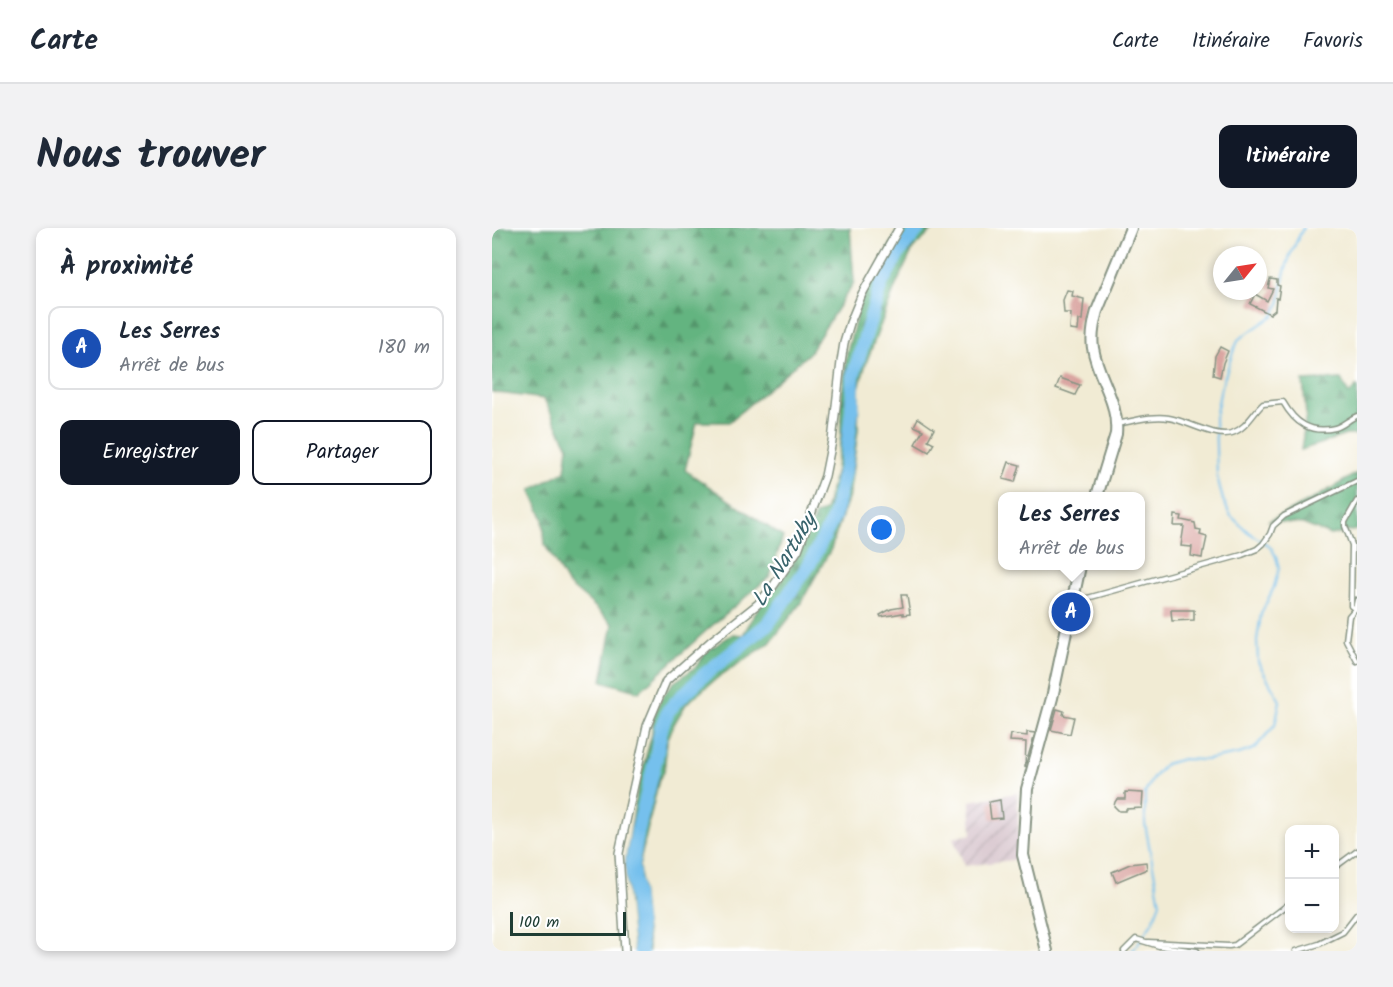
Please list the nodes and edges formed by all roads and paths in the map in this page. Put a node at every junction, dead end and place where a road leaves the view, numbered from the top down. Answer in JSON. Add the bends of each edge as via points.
{"nodes":[{"id":1,"x":899,"y":228,"type":"edge"},
{"id":2,"x":1131,"y":228,"type":"edge"},
{"id":3,"x":1357,"y":416,"type":"edge"},
{"id":4,"x":1117,"y":424,"type":"junction"},
{"id":5,"x":1357,"y":481,"type":"edge"},
{"id":6,"x":1098,"y":492,"type":"edge"},
{"id":7,"x":1357,"y":501,"type":"edge"},
{"id":8,"x":1079,"y":570,"type":"edge"},
{"id":9,"x":1357,"y":600,"type":"edge"},
{"id":10,"x":1073,"y":603,"type":"junction"},
{"id":11,"x":1355,"y":609,"type":"junction"},
{"id":12,"x":1357,"y":661,"type":"edge"},
{"id":13,"x":1357,"y":851,"type":"edge"},
{"id":14,"x":1339,"y":865,"type":"edge"},
{"id":15,"x":1285,"y":907,"type":"edge"},
{"id":16,"x":1357,"y":914,"type":"edge"},
{"id":17,"x":1148,"y":942,"type":"junction"},
{"id":18,"x":625,"y":951,"type":"edge"},
{"id":19,"x":1047,"y":951,"type":"edge"},
{"id":20,"x":1124,"y":951,"type":"edge"},
{"id":21,"x":1197,"y":951,"type":"edge"},
{"id":22,"x":1296,"y":951,"type":"edge"}],
"edges":[{"from":1,"to":18,"type":"street","via":[[850,323],[825,476],[798,550],[758,604],[666,681],[650,718],[619,853]]},
{"from":2,"to":4,"type":"street","via":[[1097,310],[1092,347]]},
{"from":3,"to":4,"type":"lane","via":[[1337,428],[1317,430],[1303,425],[1283,402],[1263,404],[1231,434],[1214,433],[1166,417]]},
{"from":4,"to":6,"type":"street"},
{"from":5,"to":10,"type":"lane","via":[[1284,516],[1257,549]]},
{"from":7,"to":11,"type":"lane","via":[[1345,522],[1352,544],[1351,606]]},
{"from":8,"to":10,"type":"street"},
{"from":9,"to":11,"type":"lane"},
{"from":10,"to":19,"type":"street","via":[[1027,789],[1023,855]]},
{"from":11,"to":12,"type":"lane","via":[[1349,616],[1346,640]]},
{"from":13,"to":14,"type":"lane"},
{"from":15,"to":17,"type":"lane","via":[[1235,945]]},
{"from":16,"to":22,"type":"lane","via":[[1343,932]]},
{"from":17,"to":20,"type":"lane","via":[[1136,939]]},
{"from":17,"to":21,"type":"lane"}]}
